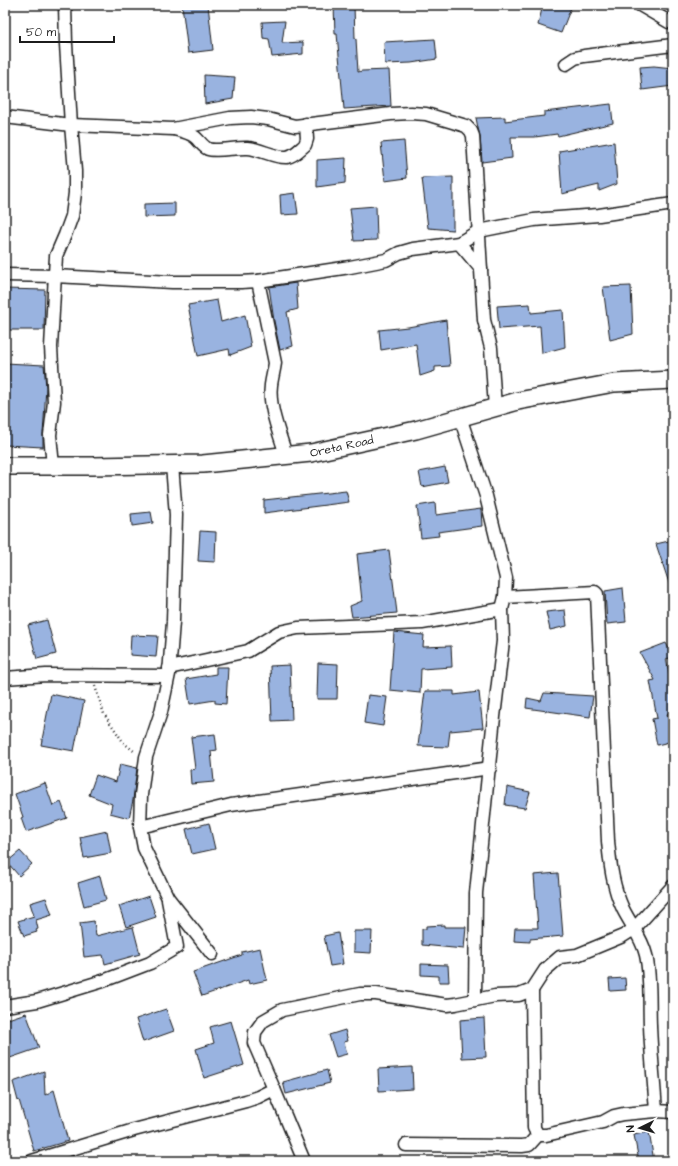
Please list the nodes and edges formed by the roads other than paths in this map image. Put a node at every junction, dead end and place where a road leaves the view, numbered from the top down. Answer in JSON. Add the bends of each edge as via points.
{"nodes":[{"id":1,"x":65,"y":5,"type":"edge"},
{"id":2,"x":640,"y":5,"type":"edge"},
{"id":3,"x":673,"y":24,"type":"edge"},
{"id":4,"x":673,"y":45,"type":"edge"},
{"id":5,"x":566,"y":64,"type":"dead end"},
{"id":6,"x":5,"y":117,"type":"edge"},
{"id":7,"x":71,"y":124,"type":"junction"},
{"id":8,"x":306,"y":124,"type":"junction"},
{"id":9,"x":173,"y":128,"type":"junction"},
{"id":10,"x":673,"y":204,"type":"edge"},
{"id":11,"x":479,"y":231,"type":"junction"},
{"id":12,"x":459,"y":243,"type":"junction"},
{"id":13,"x":481,"y":270,"type":"junction"},
{"id":14,"x":5,"y":275,"type":"edge"},
{"id":15,"x":54,"y":276,"type":"junction"},
{"id":16,"x":258,"y":281,"type":"junction"},
{"id":17,"x":673,"y":380,"type":"edge"},
{"id":18,"x":495,"y":408,"type":"junction"},
{"id":19,"x":460,"y":418,"type":"junction"},
{"id":20,"x":286,"y":455,"type":"junction"},
{"id":21,"x":172,"y":465,"type":"junction"},
{"id":22,"x":5,"y":466,"type":"edge"},
{"id":23,"x":53,"y":466,"type":"junction"},
{"id":24,"x":504,"y":603,"type":"junction"},
{"id":25,"x":169,"y":672,"type":"junction"},
{"id":26,"x":5,"y":678,"type":"edge"},
{"id":27,"x":490,"y":768,"type":"junction"},
{"id":28,"x":140,"y":827,"type":"junction"},
{"id":29,"x":673,"y":886,"type":"edge"},
{"id":30,"x":168,"y":898,"type":"junction"},
{"id":31,"x":634,"y":929,"type":"junction"},
{"id":32,"x":212,"y":954,"type":"dead end"},
{"id":33,"x":532,"y":990,"type":"junction"},
{"id":34,"x":475,"y":1000,"type":"junction"},
{"id":35,"x":5,"y":1006,"type":"edge"},
{"id":36,"x":274,"y":1089,"type":"junction"},
{"id":37,"x":656,"y":1111,"type":"junction"},
{"id":38,"x":673,"y":1112,"type":"edge"},
{"id":39,"x":538,"y":1135,"type":"junction"},
{"id":40,"x":406,"y":1145,"type":"dead end"},
{"id":41,"x":55,"y":1158,"type":"edge"},
{"id":42,"x":32,"y":1161,"type":"edge"},
{"id":43,"x":304,"y":1161,"type":"edge"}],
"edges":[{"from":1,"to":7,"type":"street"},
{"from":2,"to":3,"type":"street"},
{"from":4,"to":5,"type":"street","via":[[584,56]]},
{"from":6,"to":7,"type":"street"},
{"from":7,"to":9,"type":"street"},
{"from":7,"to":15,"type":"street","via":[[75,193],[72,216],[56,256]]},
{"from":8,"to":9,"type":"street","via":[[294,126],[250,117]]},
{"from":8,"to":9,"type":"street","via":[[305,145],[287,157],[251,148],[209,149],[187,132]]},
{"from":8,"to":11,"type":"street","via":[[411,113],[426,114],[466,126],[471,130],[472,136]]},
{"from":10,"to":11,"type":"street","via":[[599,215],[545,219]]},
{"from":11,"to":12,"type":"street"},
{"from":11,"to":13,"type":"street"},
{"from":12,"to":13,"type":"street"},
{"from":12,"to":16,"type":"street","via":[[413,248],[386,260]]},
{"from":13,"to":18,"type":"street","via":[[484,320],[491,348]]},
{"from":14,"to":15,"type":"street"},
{"from":15,"to":16,"type":"street","via":[[172,282]]},
{"from":15,"to":23,"type":"street","via":[[51,348],[54,402],[50,435]]},
{"from":16,"to":20,"type":"street","via":[[275,363],[271,398]]},
{"from":17,"to":18,"type":"street","name":"Oreta Road","via":[[614,383],[518,401]]},
{"from":18,"to":19,"type":"street","name":"Oreta Road"},
{"from":19,"to":20,"type":"street","name":"Oreta Road","via":[[311,453]]},
{"from":19,"to":24,"type":"street","via":[[486,496],[506,578]]},
{"from":20,"to":21,"type":"street","name":"Oreta Road"},
{"from":21,"to":23,"type":"street","name":"Oreta Road"},
{"from":21,"to":25,"type":"street","via":[[176,515]]},
{"from":22,"to":23,"type":"street","name":"Oreta Road"},
{"from":24,"to":25,"type":"street","via":[[422,624],[298,628],[279,632],[248,651]]},
{"from":24,"to":27,"type":"street","via":[[503,641]]},
{"from":24,"to":31,"type":"street","via":[[595,592],[597,594],[608,841],[616,889],[622,908]]},
{"from":25,"to":26,"type":"street"},
{"from":25,"to":28,"type":"street","via":[[161,712],[146,757]]},
{"from":27,"to":28,"type":"street","via":[[231,805]]},
{"from":27,"to":34,"type":"street","via":[[476,893]]},
{"from":28,"to":30,"type":"street","via":[[144,848]]},
{"from":29,"to":31,"type":"street"},
{"from":30,"to":32,"type":"street"},
{"from":30,"to":35,"type":"street","via":[[176,947],[150,963],[103,981],[37,1001]]},
{"from":31,"to":33,"type":"street","via":[[577,955],[560,957],[545,970]]},
{"from":31,"to":37,"type":"street","via":[[643,943],[649,972]]},
{"from":33,"to":34,"type":"street","via":[[519,995]]},
{"from":33,"to":39,"type":"street","via":[[534,1128]]},
{"from":34,"to":36,"type":"street","via":[[447,1005],[376,994],[360,994],[282,1010],[263,1021],[255,1032],[254,1043]]},
{"from":36,"to":41,"type":"street","via":[[246,1101],[134,1130]]},
{"from":36,"to":43,"type":"street"},
{"from":37,"to":38,"type":"street"},
{"from":37,"to":39,"type":"street","via":[[623,1114],[592,1125]]},
{"from":39,"to":40,"type":"street","via":[[529,1145],[522,1146]]},
{"from":41,"to":42,"type":"street"}]}
